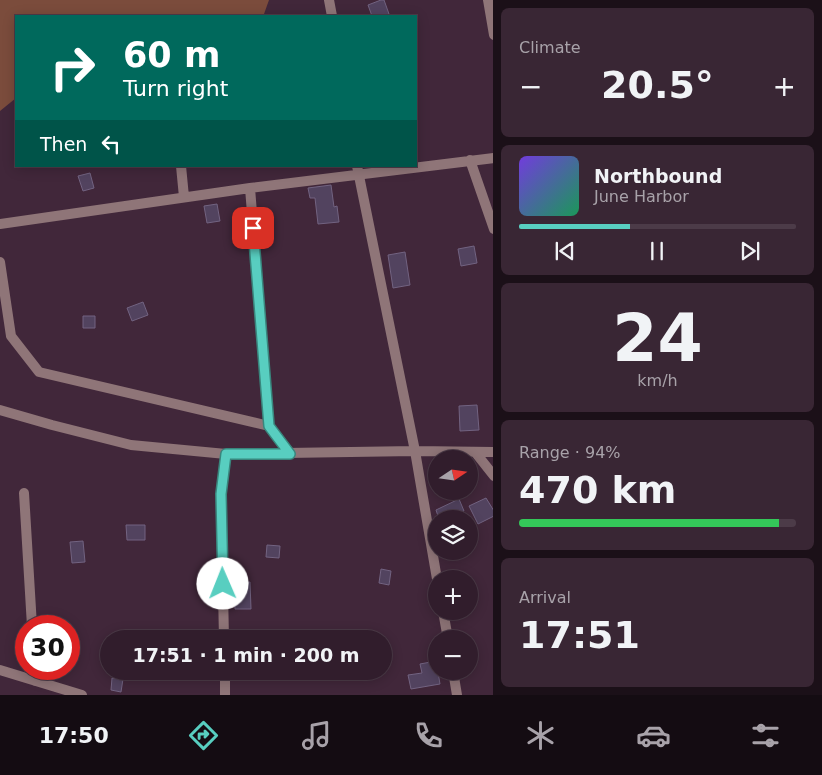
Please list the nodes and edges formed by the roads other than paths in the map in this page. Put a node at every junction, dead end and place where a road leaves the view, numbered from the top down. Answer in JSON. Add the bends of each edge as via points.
{"nodes":[{"id":1,"x":329,"y":0,"type":"edge"},
{"id":2,"x":488,"y":0,"type":"edge"},
{"id":3,"x":332,"y":15,"type":"edge"},
{"id":4,"x":493,"y":35,"type":"edge"},
{"id":5,"x":493,"y":158,"type":"edge"},
{"id":6,"x":470,"y":160,"type":"junction"},
{"id":7,"x":417,"y":165,"type":"edge"},
{"id":8,"x":181,"y":167,"type":"edge"},
{"id":9,"x":392,"y":167,"type":"edge"},
{"id":10,"x":358,"y":170,"type":"edge"},
{"id":11,"x":250,"y":188,"type":"junction"},
{"id":12,"x":184,"y":197,"type":"junction"},
{"id":13,"x":0,"y":224,"type":"edge"},
{"id":14,"x":493,"y":229,"type":"edge"},
{"id":15,"x":0,"y":262,"type":"edge"},
{"id":16,"x":0,"y":410,"type":"edge"},
{"id":17,"x":269,"y":426,"type":"junction"},
{"id":18,"x":415,"y":451,"type":"junction"},
{"id":19,"x":428,"y":451,"type":"edge"},
{"id":20,"x":478,"y":452,"type":"edge"},
{"id":21,"x":493,"y":452,"type":"edge"},
{"id":22,"x":226,"y":454,"type":"junction"},
{"id":23,"x":290,"y":454,"type":"junction"},
{"id":24,"x":478,"y":457,"type":"edge"},
{"id":25,"x":493,"y":476,"type":"edge"},
{"id":26,"x":24,"y":493,"type":"dead end"},
{"id":27,"x":435,"y":570,"type":"edge"},
{"id":28,"x":31,"y":615,"type":"edge"},
{"id":29,"x":224,"y":630,"type":"edge"},
{"id":30,"x":0,"y":670,"type":"edge"},
{"id":31,"x":225,"y":680,"type":"edge"},
{"id":32,"x":454,"y":680,"type":"edge"},
{"id":33,"x":36,"y":681,"type":"joint"},
{"id":34,"x":82,"y":695,"type":"edge"},
{"id":35,"x":225,"y":695,"type":"edge"},
{"id":36,"x":457,"y":695,"type":"edge"}],
"edges":[{"from":1,"to":3,"type":"street"},
{"from":2,"to":4,"type":"street"},
{"from":5,"to":6,"type":"street"},
{"from":6,"to":7,"type":"street"},
{"from":6,"to":14,"type":"street"},
{"from":8,"to":12,"type":"street"},
{"from":9,"to":10,"type":"street"},
{"from":10,"to":11,"type":"street"},
{"from":10,"to":18,"type":"street"},
{"from":11,"to":12,"type":"street"},
{"from":11,"to":17,"type":"street"},
{"from":12,"to":13,"type":"street"},
{"from":15,"to":17,"type":"street","via":[[11,336],[39,372]]},
{"from":16,"to":22,"type":"street","via":[[132,445]]},
{"from":17,"to":23,"type":"street"},
{"from":18,"to":19,"type":"street"},
{"from":18,"to":23,"type":"street"},
{"from":18,"to":27,"type":"street"},
{"from":20,"to":21,"type":"street"},
{"from":22,"to":23,"type":"street"},
{"from":22,"to":29,"type":"street","via":[[221,494]]},
{"from":24,"to":25,"type":"street"},
{"from":26,"to":28,"type":"street"},
{"from":30,"to":33,"type":"street"},
{"from":31,"to":35,"type":"street"},
{"from":32,"to":36,"type":"street"},
{"from":33,"to":34,"type":"street"}]}
